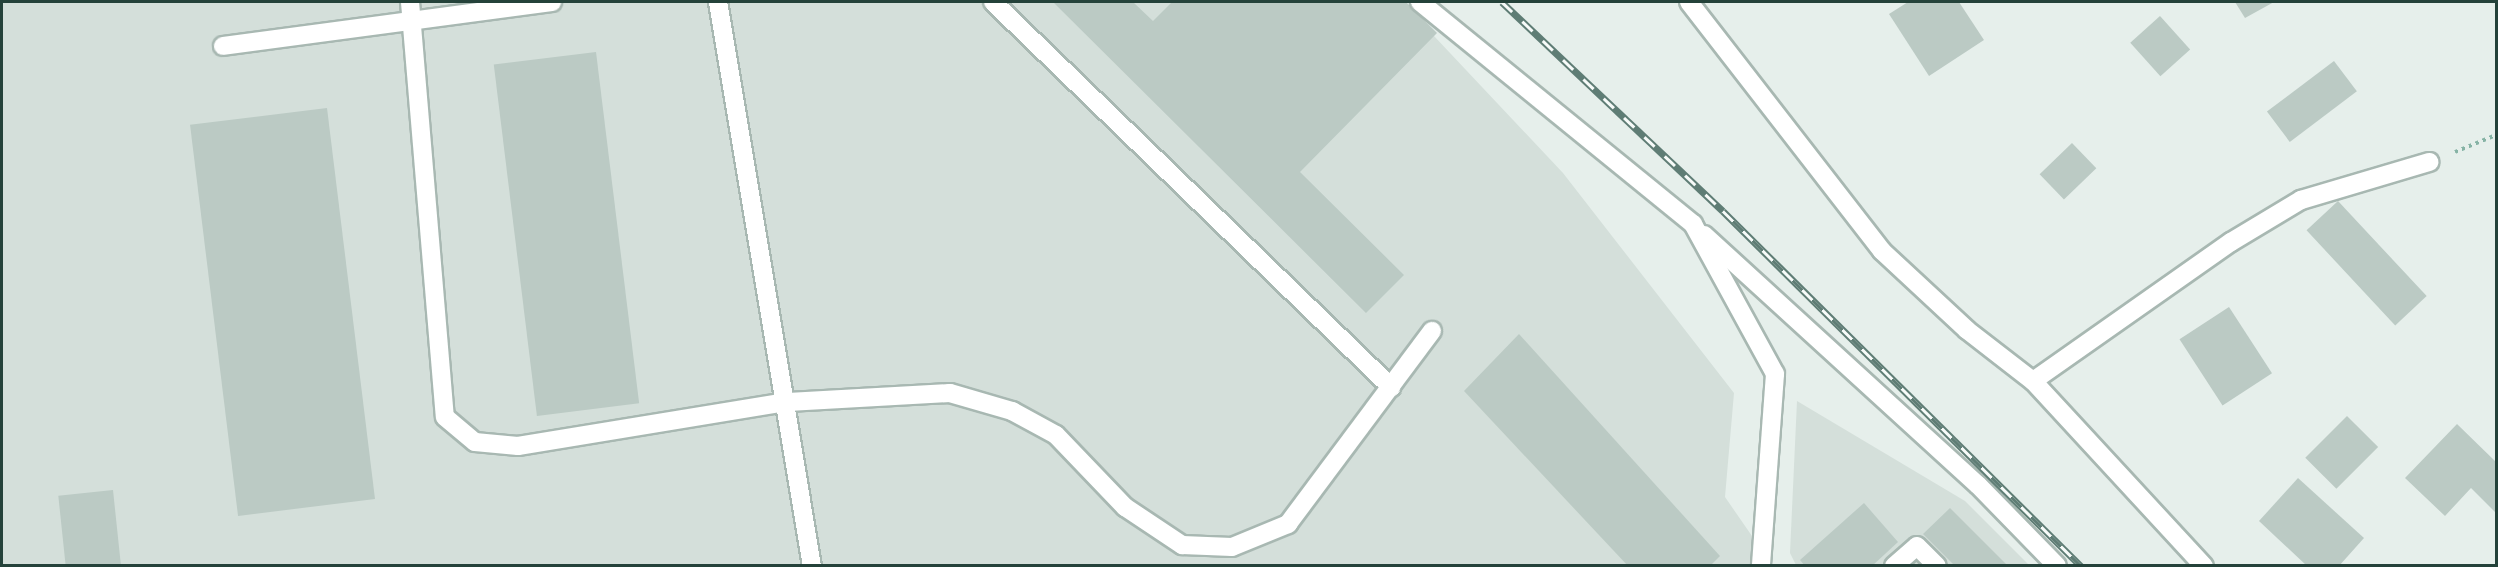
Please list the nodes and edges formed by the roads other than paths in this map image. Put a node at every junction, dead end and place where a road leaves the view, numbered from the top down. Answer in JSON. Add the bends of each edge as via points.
{"nodes":[{"id":1,"x":410,"y":2,"type":"edge"},
{"id":2,"x":552,"y":2,"type":"edge"},
{"id":3,"x":718,"y":2,"type":"edge"},
{"id":4,"x":993,"y":2,"type":"edge"},
{"id":5,"x":1420,"y":2,"type":"edge"},
{"id":6,"x":1689,"y":2,"type":"edge"},
{"id":7,"x":413,"y":20,"type":"junction"},
{"id":8,"x":223,"y":46,"type":"dead end"},
{"id":9,"x":2429,"y":162,"type":"road end"},
{"id":10,"x":1692,"y":224,"type":"junction"},
{"id":11,"x":1432,"y":331,"type":"dead end"},
{"id":12,"x":2033,"y":381,"type":"junction"},
{"id":13,"x":1390,"y":387,"type":"junction"},
{"id":14,"x":788,"y":402,"type":"junction"},
{"id":15,"x":813,"y":566,"type":"edge"},
{"id":16,"x":1761,"y":566,"type":"edge"},
{"id":17,"x":1894,"y":566,"type":"edge"},
{"id":18,"x":1937,"y":566,"type":"edge"},
{"id":19,"x":2058,"y":566,"type":"edge"},
{"id":20,"x":2204,"y":566,"type":"edge"}],
"edges":[{"from":1,"to":7,"type":"street"},
{"from":2,"to":7,"type":"street"},
{"from":3,"to":14,"type":"street"},
{"from":4,"to":13,"type":"street"},
{"from":5,"to":10,"type":"street"},
{"from":6,"to":12,"type":"street","via":[[1882,251],[1967,330]]},
{"from":7,"to":8,"type":"street"},
{"from":7,"to":14,"type":"street","via":[[445,417],[475,442],[518,446]]},
{"from":9,"to":12,"type":"street","via":[[2301,200],[2231,242]]},
{"from":10,"to":16,"type":"street","via":[[1776,374]]},
{"from":10,"to":19,"type":"street","via":[[1978,485]]},
{"from":11,"to":13,"type":"street"},
{"from":12,"to":20,"type":"street"},
{"from":13,"to":14,"type":"street","via":[[1288,524],[1232,547],[1182,545],[1125,507],[1056,435],[1012,411],[950,393]]},
{"from":14,"to":15,"type":"street"},
{"from":17,"to":18,"type":"street","via":[[1917,546]]}]}
